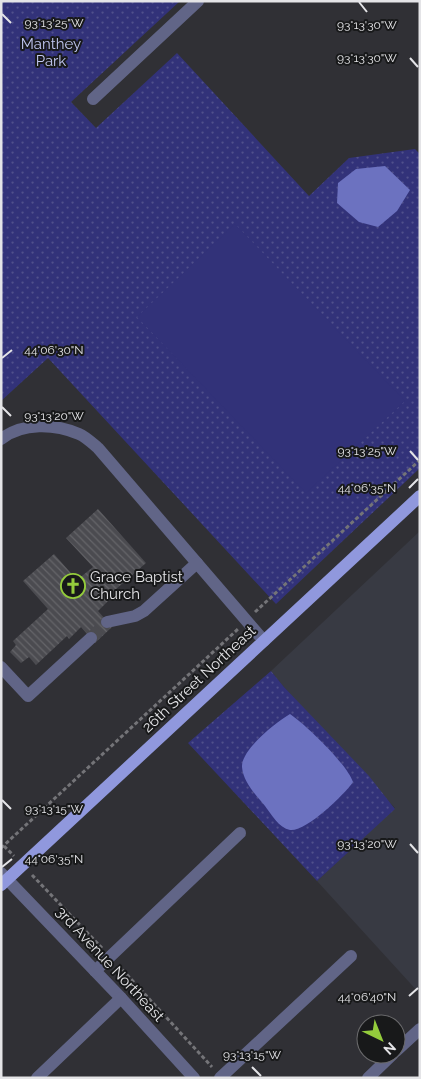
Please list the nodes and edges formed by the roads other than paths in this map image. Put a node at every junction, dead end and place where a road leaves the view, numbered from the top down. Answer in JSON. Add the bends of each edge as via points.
{"nodes":[{"id":1,"x":198,"y":1,"type":"edge"},
{"id":2,"x":93,"y":99,"type":"dead end"},
{"id":3,"x":1,"y":439,"type":"edge"},
{"id":4,"x":420,"y":496,"type":"edge"},
{"id":5,"x":197,"y":563,"type":"junction"},
{"id":6,"x":107,"y":622,"type":"tunnel mouth"},
{"id":7,"x":91,"y":638,"type":"tunnel mouth"},
{"id":8,"x":264,"y":641,"type":"junction"},
{"id":9,"x":1,"y":667,"type":"edge"},
{"id":10,"x":240,"y":833,"type":"dead end"},
{"id":11,"x":3,"y":879,"type":"edge"},
{"id":12,"x":351,"y":956,"type":"dead end"},
{"id":13,"x":95,"y":971,"type":"junction"},
{"id":14,"x":121,"y":998,"type":"junction"},
{"id":15,"x":420,"y":1029,"type":"edge"},
{"id":16,"x":406,"y":1042,"type":"edge"},
{"id":17,"x":383,"y":1064,"type":"edge"},
{"id":18,"x":37,"y":1078,"type":"edge"},
{"id":19,"x":194,"y":1078,"type":"edge"},
{"id":20,"x":220,"y":1078,"type":"edge"},
{"id":21,"x":368,"y":1078,"type":"edge"}],
"edges":[{"from":1,"to":2,"type":"street"},
{"from":3,"to":5,"type":"street","via":[[16,430],[42,426],[81,435],[98,448]]},
{"from":4,"to":8,"type":"main road","name":"26th Street Northeast"},
{"from":5,"to":6,"type":"street","via":[[144,611]]},
{"from":5,"to":8,"type":"street"},
{"from":7,"to":9,"type":"street","via":[[28,696]]},
{"from":8,"to":11,"type":"main road","name":"26th Street Northeast"},
{"from":10,"to":13,"type":"street"},
{"from":11,"to":13,"type":"street","name":"3rd Avenue Northeast"},
{"from":12,"to":20,"type":"street"},
{"from":13,"to":14,"type":"street","name":"3rd Avenue Northeast"},
{"from":14,"to":18,"type":"street"},
{"from":14,"to":19,"type":"street","name":"3rd Avenue Northeast"},
{"from":15,"to":16,"type":"street"},
{"from":17,"to":21,"type":"street"}]}
